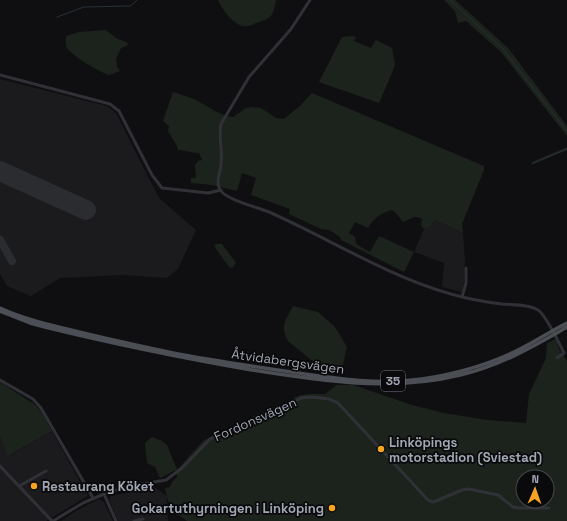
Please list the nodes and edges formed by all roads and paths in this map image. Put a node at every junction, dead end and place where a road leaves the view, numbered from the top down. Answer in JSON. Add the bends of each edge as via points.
{"nodes":[{"id":1,"x":310,"y":0,"type":"edge"},
{"id":2,"x":0,"y":75,"type":"edge"},
{"id":3,"x":221,"y":190,"type":"junction"},
{"id":4,"x":466,"y":268,"type":"dead end"},
{"id":5,"x":462,"y":297,"type":"junction"},
{"id":6,"x":0,"y":308,"type":"edge"},
{"id":7,"x":0,"y":311,"type":"edge"},
{"id":8,"x":567,"y":322,"type":"edge"},
{"id":9,"x":567,"y":327,"type":"edge"},
{"id":10,"x":553,"y":333,"type":"junction"},
{"id":11,"x":557,"y":358,"type":"dead end"},
{"id":12,"x":0,"y":380,"type":"edge"},
{"id":13,"x":0,"y":466,"type":"edge"},
{"id":14,"x":46,"y":471,"type":"dead end"},
{"id":15,"x":19,"y":486,"type":"junction"},
{"id":16,"x":104,"y":494,"type":"junction"},
{"id":17,"x":93,"y":498,"type":"junction"},
{"id":18,"x":515,"y":507,"type":"edge"},
{"id":19,"x":143,"y":519,"type":"dead end"},
{"id":20,"x":53,"y":521,"type":"edge"},
{"id":21,"x":116,"y":521,"type":"edge"},
{"id":22,"x":134,"y":521,"type":"edge"}],
"edges":[{"from":1,"to":3,"type":"street","via":[[287,33],[253,71],[220,124],[222,162],[218,178]]},
{"from":2,"to":3,"type":"street","via":[[110,104],[119,111],[152,175],[162,188],[208,193]]},
{"from":3,"to":5,"type":"street","via":[[231,198],[269,212],[412,281]]},
{"from":4,"to":5,"type":"street","via":[[466,283]]},
{"from":5,"to":10,"type":"street","via":[[532,307],[542,314]]},
{"from":6,"to":10,"type":"main road","name":"Åtvidabergsvägen","number":"35","via":[[46,324],[149,348],[270,369],[368,381],[421,379],[464,370],[503,357]]},
{"from":7,"to":10,"type":"main road","name":"Åtvidabergsvägen","number":"35","via":[[30,323],[178,357],[368,384],[421,382],[465,374],[504,360]]},
{"from":8,"to":10,"type":"main road","name":"Åtvidabergsvägen","number":"35"},
{"from":9,"to":10,"type":"main road","name":"Åtvidabergsvägen","number":"35"},
{"from":10,"to":11,"type":"street","via":[[564,353]]},
{"from":12,"to":17,"type":"street","via":[[33,400],[41,408]]},
{"from":13,"to":15,"type":"street"},
{"from":14,"to":15,"type":"street"},
{"from":15,"to":20,"type":"street"},
{"from":16,"to":17,"type":"street","name":"Fordonsvägen"},
{"from":16,"to":18,"type":"street","name":"Fordonsvägen","via":[[130,486],[166,480],[176,474],[214,437],[264,418],[301,398],[315,397],[338,403],[428,500],[436,501],[469,489],[498,495]]},
{"from":16,"to":21,"type":"street"},
{"from":17,"to":20,"type":"street","name":"Fordonsvägen"},
{"from":19,"to":22,"type":"street"}]}
